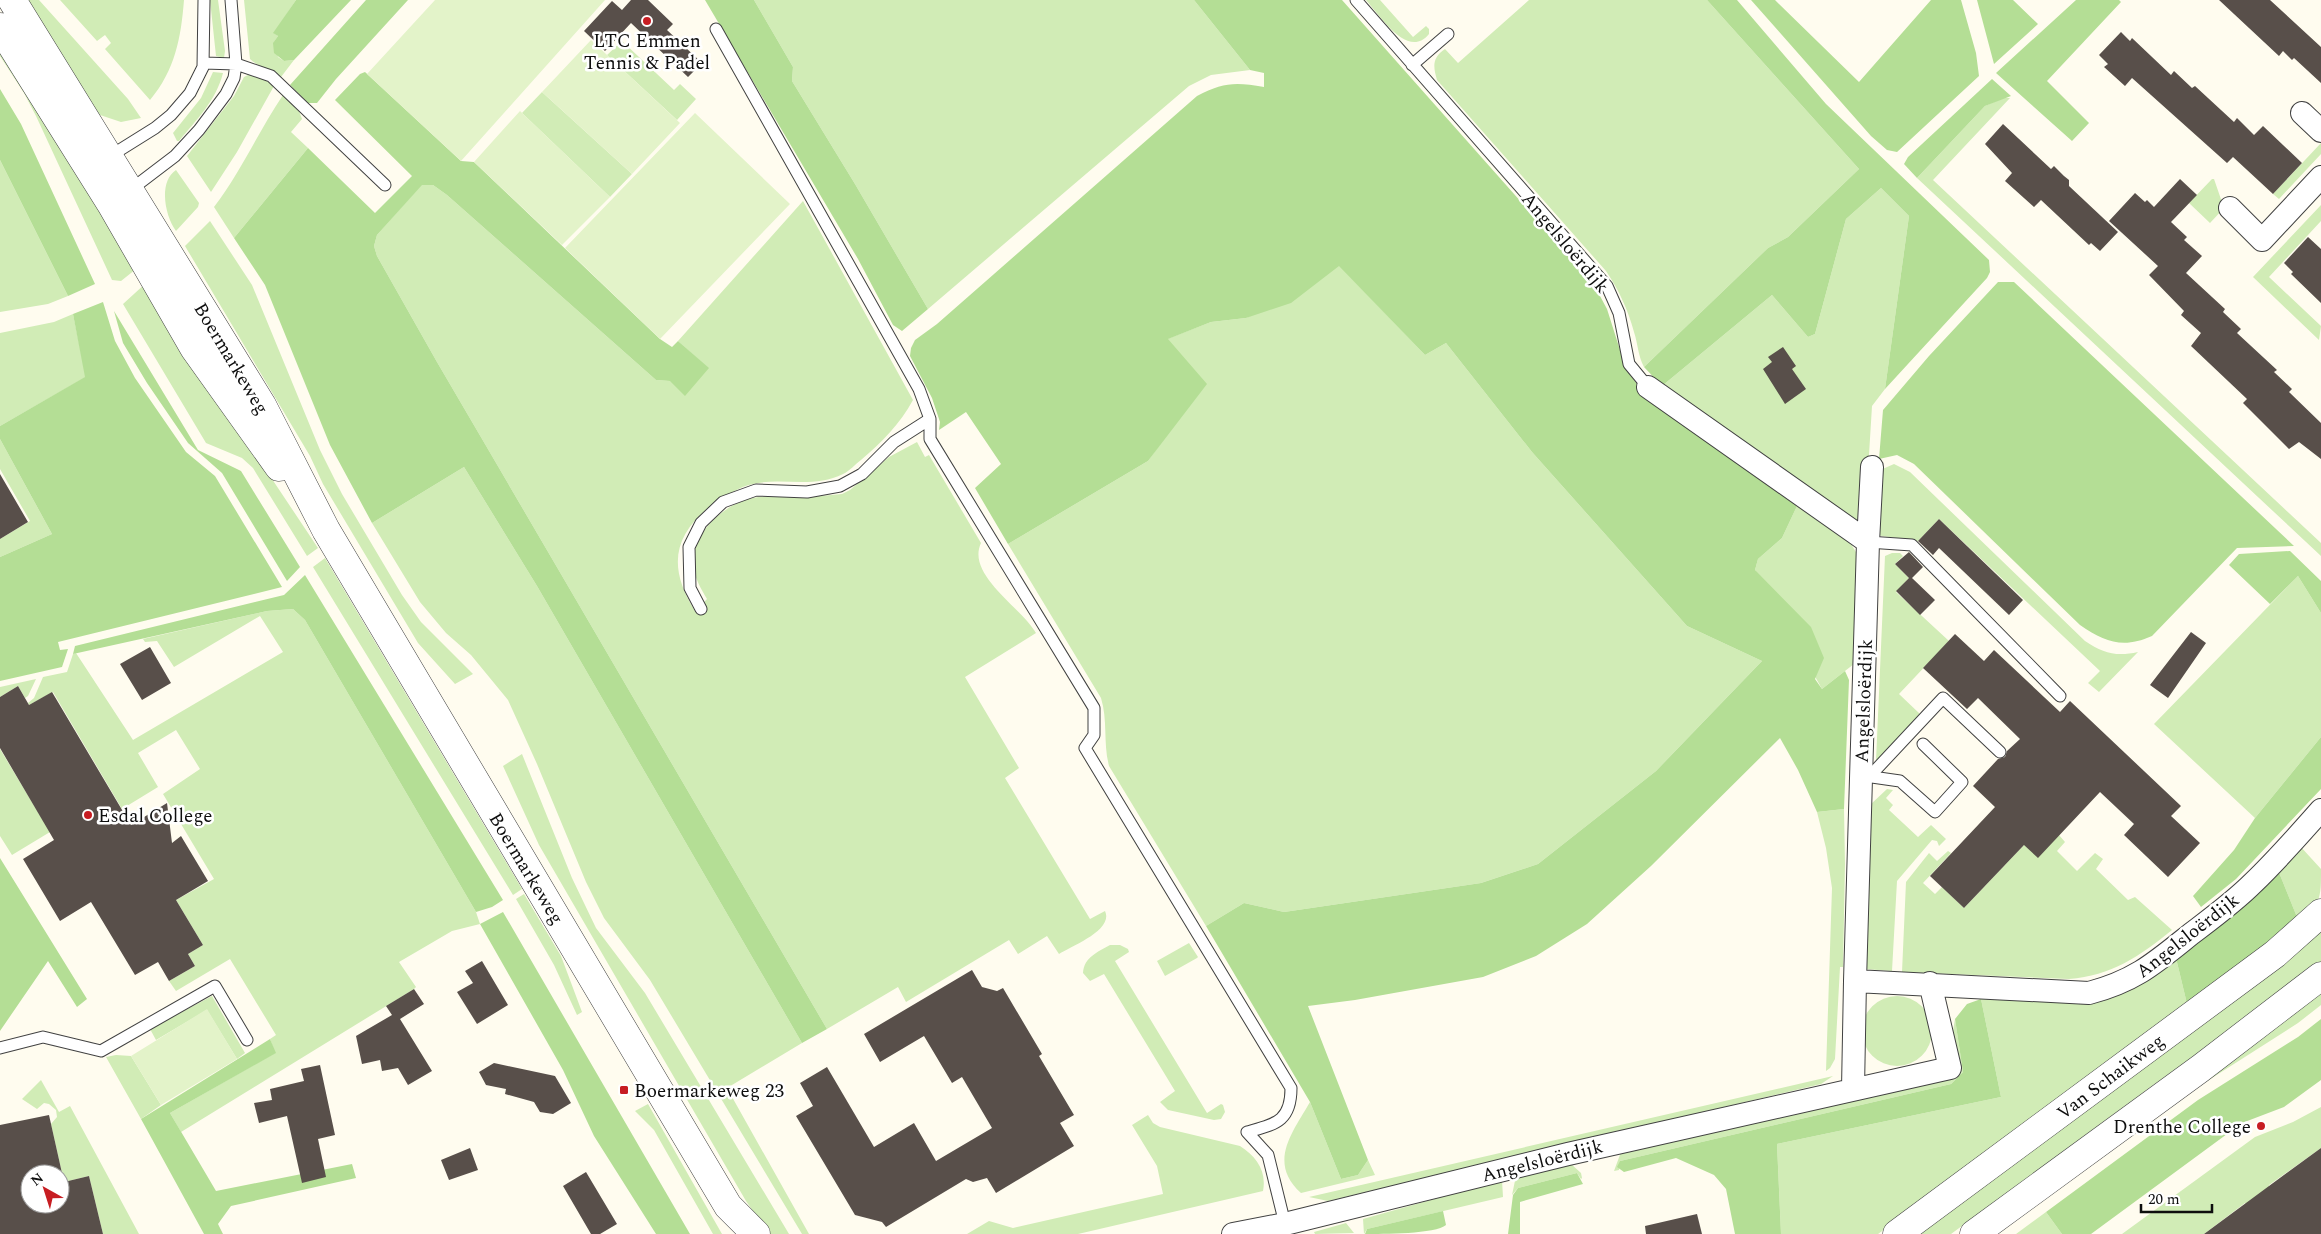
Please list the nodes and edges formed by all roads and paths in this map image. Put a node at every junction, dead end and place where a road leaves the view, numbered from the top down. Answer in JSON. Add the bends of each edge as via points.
{"nodes":[{"id":1,"x":12,"y":0,"type":"edge"},
{"id":2,"x":204,"y":0,"type":"edge"},
{"id":3,"x":231,"y":0,"type":"edge"},
{"id":4,"x":1356,"y":0,"type":"edge"},
{"id":5,"x":0,"y":27,"type":"edge"},
{"id":6,"x":716,"y":29,"type":"dead end"},
{"id":7,"x":1448,"y":34,"type":"dead end"},
{"id":8,"x":204,"y":63,"type":"junction"},
{"id":9,"x":236,"y":64,"type":"junction"},
{"id":10,"x":1412,"y":65,"type":"junction"},
{"id":11,"x":2302,"y":113,"type":"dead end"},
{"id":12,"x":2321,"y":131,"type":"edge"},
{"id":13,"x":99,"y":163,"type":"junction"},
{"id":14,"x":2321,"y":177,"type":"edge"},
{"id":15,"x":386,"y":185,"type":"dead end"},
{"id":16,"x":120,"y":197,"type":"junction"},
{"id":17,"x":2230,"y":208,"type":"dead end"},
{"id":18,"x":1648,"y":387,"type":"joint"},
{"id":19,"x":930,"y":419,"type":"junction"},
{"id":20,"x":1872,"y":467,"type":"dead end"},
{"id":21,"x":1868,"y":542,"type":"junction"},
{"id":22,"x":701,"y":609,"type":"dead end"},
{"id":23,"x":2060,"y":696,"type":"dead end"},
{"id":24,"x":1923,"y":744,"type":"dead end"},
{"id":25,"x":2000,"y":752,"type":"dead end"},
{"id":26,"x":1865,"y":776,"type":"junction"},
{"id":27,"x":2321,"y":810,"type":"edge"},
{"id":28,"x":2321,"y":913,"type":"edge"},
{"id":29,"x":2321,"y":976,"type":"edge"},
{"id":30,"x":1854,"y":981,"type":"junction"},
{"id":31,"x":1930,"y":983,"type":"junction"},
{"id":32,"x":247,"y":1040,"type":"dead end"},
{"id":33,"x":0,"y":1048,"type":"edge"},
{"id":34,"x":1853,"y":1089,"type":"junction"},
{"id":35,"x":728,"y":1206,"type":"junction"},
{"id":36,"x":1285,"y":1224,"type":"junction"},
{"id":37,"x":732,"y":1234,"type":"edge"},
{"id":38,"x":756,"y":1234,"type":"edge"},
{"id":39,"x":1232,"y":1234,"type":"edge"},
{"id":40,"x":1897,"y":1234,"type":"edge"},
{"id":41,"x":1974,"y":1234,"type":"edge"}],
"edges":[{"from":1,"to":13,"type":"street","name":"Boermarkeweg"},
{"from":2,"to":8,"type":"lane"},
{"from":3,"to":9,"type":"lane"},
{"from":4,"to":10,"type":"lane","name":"Angelsloërdijk"},
{"from":5,"to":13,"type":"street","name":"Boermarkeweg"},
{"from":6,"to":19,"type":"lane","via":[[914,381]]},
{"from":7,"to":10,"type":"lane"},
{"from":8,"to":9,"type":"lane"},
{"from":8,"to":13,"type":"lane","via":[[190,94],[171,115]]},
{"from":9,"to":15,"type":"lane","via":[[277,81]]},
{"from":9,"to":16,"type":"lane","via":[[234,78],[226,94],[199,130],[175,156]]},
{"from":10,"to":18,"type":"lane","name":"Angelsloërdijk","via":[[1607,286],[1619,313],[1629,364]]},
{"from":11,"to":12,"type":"street"},
{"from":13,"to":16,"type":"street","name":"Boermarkeweg"},
{"from":14,"to":17,"type":"street","via":[[2262,240]]},
{"from":16,"to":35,"type":"street","name":"Boermarkeweg","via":[[262,405],[326,530]]},
{"from":18,"to":21,"type":"street","name":"Angelsloërdijk"},
{"from":19,"to":22,"type":"lane","via":[[894,442],[862,474],[840,486],[807,492],[756,490],[723,502],[701,523],[689,547],[690,588]]},
{"from":19,"to":36,"type":"lane","via":[[930,439],[1094,708],[1094,735],[1085,748],[1291,1088],[1291,1103],[1278,1123],[1247,1132],[1268,1155]]},
{"from":20,"to":21,"type":"street","name":"Angelsloërdijk"},
{"from":21,"to":23,"type":"lane","via":[[1912,545]]},
{"from":21,"to":26,"type":"street","name":"Angelsloërdijk"},
{"from":24,"to":26,"type":"lane","via":[[1962,782],[1935,812],[1900,781]]},
{"from":25,"to":26,"type":"lane","via":[[1943,698]]},
{"from":26,"to":30,"type":"street","name":"Angelsloërdijk"},
{"from":27,"to":31,"type":"street","name":"Angelsloërdijk","via":[[2252,884],[2133,978],[2089,993]]},
{"from":28,"to":40,"type":"street","name":"Van Schaikweg","via":[[2275,954]]},
{"from":29,"to":41,"type":"street"},
{"from":30,"to":31,"type":"street","name":"Angelsloërdijk"},
{"from":30,"to":34,"type":"street","name":"Angelsloërdijk"},
{"from":31,"to":34,"type":"street","name":"Angelsloërdijk","via":[[1950,1068]]},
{"from":32,"to":33,"type":"lane","via":[[215,986],[101,1051],[42,1037]]},
{"from":34,"to":36,"type":"street","name":"Angelsloërdijk","via":[[1568,1154]]},
{"from":35,"to":37,"type":"street","name":"Boermarkeweg"},
{"from":35,"to":38,"type":"street","name":"Boermarkeweg"},
{"from":36,"to":39,"type":"street","name":"Angelsloërdijk"}]}
